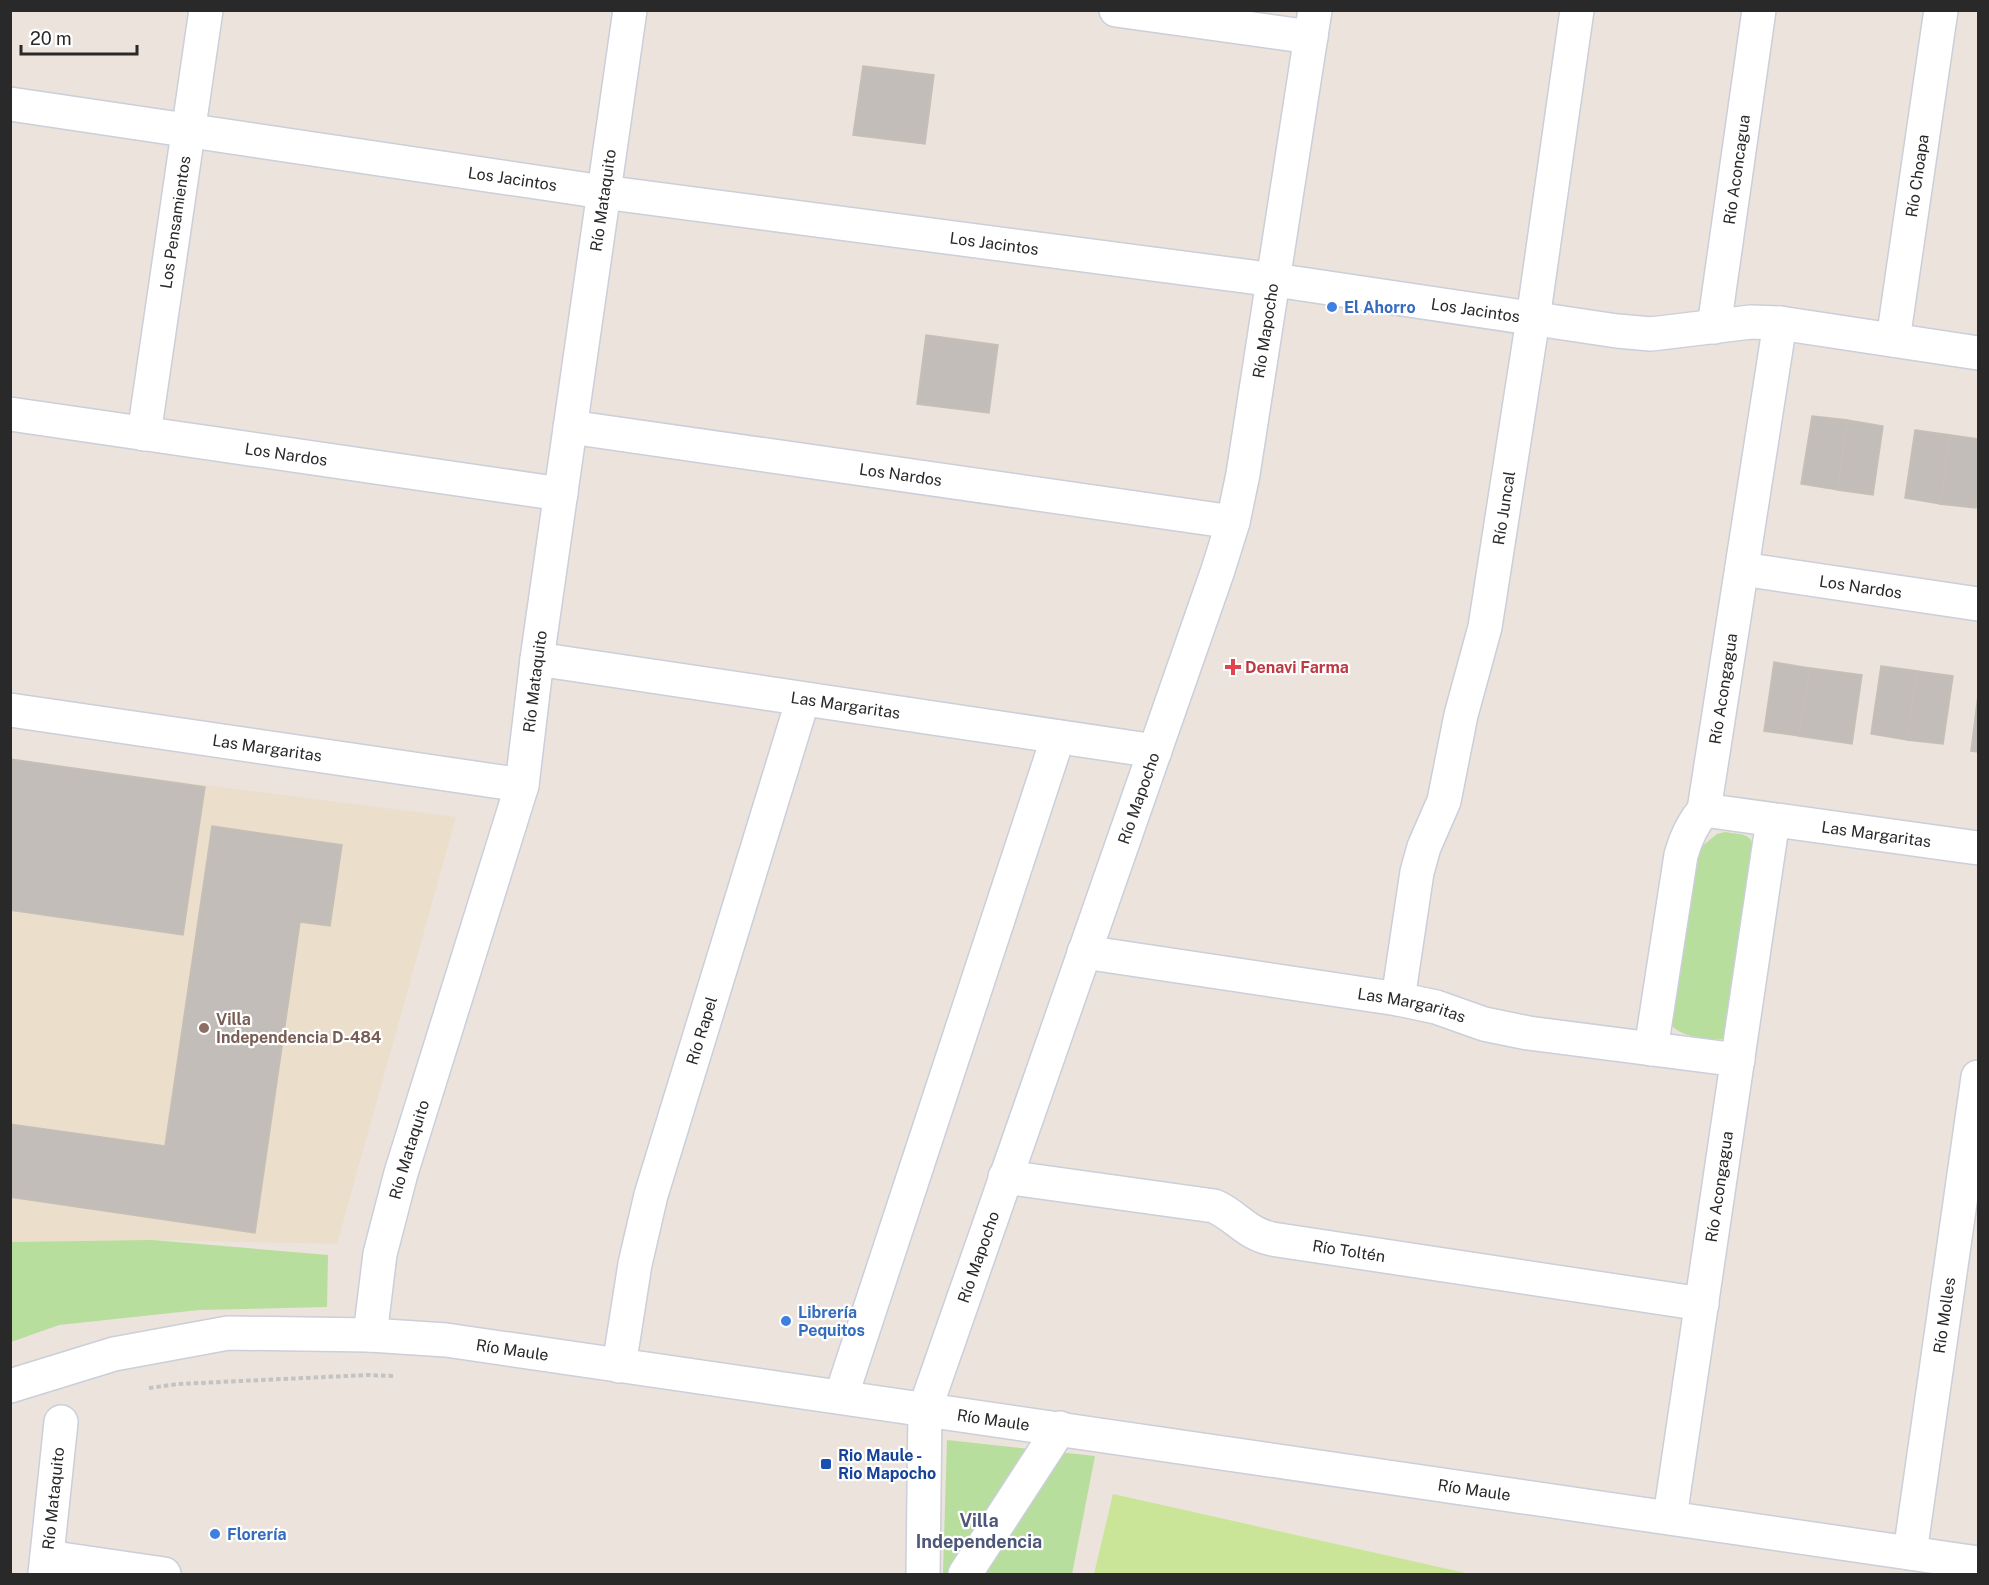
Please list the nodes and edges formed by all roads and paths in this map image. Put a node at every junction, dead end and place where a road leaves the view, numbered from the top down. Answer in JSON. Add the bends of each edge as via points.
{"nodes":[{"id":1,"x":206,"y":10,"type":"edge"},
{"id":2,"x":630,"y":10,"type":"edge"},
{"id":3,"x":1116,"y":10,"type":"edge"},
{"id":4,"x":1577,"y":10,"type":"edge"},
{"id":5,"x":1759,"y":10,"type":"edge"},
{"id":6,"x":1941,"y":10,"type":"edge"},
{"id":7,"x":1313,"y":24,"type":"edge"},
{"id":8,"x":10,"y":104,"type":"edge"},
{"id":9,"x":189,"y":130,"type":"junction"},
{"id":10,"x":603,"y":192,"type":"junction"},
{"id":11,"x":1275,"y":280,"type":"junction"},
{"id":12,"x":1533,"y":319,"type":"junction"},
{"id":13,"x":1780,"y":323,"type":"junction"},
{"id":14,"x":1714,"y":327,"type":"junction"},
{"id":15,"x":1893,"y":340,"type":"junction"},
{"id":16,"x":1978,"y":353,"type":"edge"},
{"id":17,"x":10,"y":414,"type":"edge"},
{"id":18,"x":570,"y":427,"type":"junction"},
{"id":19,"x":144,"y":434,"type":"junction"},
{"id":20,"x":561,"y":494,"type":"junction"},
{"id":21,"x":1233,"y":522,"type":"junction"},
{"id":22,"x":1742,"y":569,"type":"junction"},
{"id":23,"x":1978,"y":604,"type":"edge"},
{"id":24,"x":537,"y":659,"type":"junction"},
{"id":25,"x":803,"y":699,"type":"junction"},
{"id":26,"x":10,"y":710,"type":"edge"},
{"id":27,"x":1059,"y":737,"type":"junction"},
{"id":28,"x":1155,"y":751,"type":"junction"},
{"id":29,"x":522,"y":785,"type":"junction"},
{"id":30,"x":1704,"y":810,"type":"junction"},
{"id":31,"x":1773,"y":820,"type":"junction"},
{"id":32,"x":1978,"y":848,"type":"edge"},
{"id":33,"x":1084,"y":952,"type":"junction"},
{"id":34,"x":1398,"y":999,"type":"junction"},
{"id":35,"x":1651,"y":1049,"type":"junction"},
{"id":36,"x":1738,"y":1060,"type":"junction"},
{"id":37,"x":1978,"y":1077,"type":"edge"},
{"id":38,"x":1005,"y":1177,"type":"junction"},
{"id":39,"x":1702,"y":1304,"type":"junction"},
{"id":40,"x":370,"y":1335,"type":"junction"},
{"id":41,"x":619,"y":1366,"type":"junction"},
{"id":42,"x":399,"y":1376,"type":"dead end"},
{"id":43,"x":10,"y":1386,"type":"edge"},
{"id":44,"x":147,"y":1388,"type":"dead end"},
{"id":45,"x":841,"y":1397,"type":"junction"},
{"id":46,"x":926,"y":1409,"type":"junction"},
{"id":47,"x":61,"y":1422,"type":"dead end"},
{"id":48,"x":1060,"y":1428,"type":"junction"},
{"id":49,"x":1670,"y":1517,"type":"junction"},
{"id":50,"x":1910,"y":1553,"type":"junction"},
{"id":51,"x":1978,"y":1563,"type":"edge"},
{"id":52,"x":46,"y":1566,"type":"edge"},
{"id":53,"x":164,"y":1575,"type":"edge"},
{"id":54,"x":923,"y":1575,"type":"edge"},
{"id":55,"x":965,"y":1575,"type":"edge"}],
"edges":[{"from":1,"to":9,"type":"street","name":"Los Pensamientos"},
{"from":2,"to":10,"type":"street","name":"Río Mataquito"},
{"from":3,"to":7,"type":"street"},
{"from":4,"to":12,"type":"street","name":"Río Juncal"},
{"from":5,"to":14,"type":"street","name":"Río Aconcagua"},
{"from":6,"to":15,"type":"street","name":"Río Choapa"},
{"from":7,"to":11,"type":"street","name":"Río Mapocho"},
{"from":8,"to":9,"type":"street","name":"Los Jacintos"},
{"from":9,"to":10,"type":"street","name":"Los Jacintos"},
{"from":9,"to":19,"type":"street","name":"Los Pensamientos"},
{"from":10,"to":11,"type":"street","name":"Los Jacintos"},
{"from":10,"to":18,"type":"street","name":"Río Mataquito"},
{"from":11,"to":12,"type":"street","name":"Los Jacintos"},
{"from":11,"to":21,"type":"street","name":"Río Mapocho"},
{"from":12,"to":14,"type":"street","name":"Los Jacintos","via":[[1651,334]]},
{"from":12,"to":34,"type":"street","name":"Río Juncal","via":[[1485,627],[1444,801],[1417,872]]},
{"from":13,"to":14,"type":"street","name":"Los Jacintos"},
{"from":13,"to":15,"type":"street","name":"Los Jacintos"},
{"from":13,"to":22,"type":"street","name":"Río Acongagua"},
{"from":15,"to":16,"type":"street","name":"Los Jacintos"},
{"from":17,"to":19,"type":"street","name":"Los Nardos"},
{"from":18,"to":20,"type":"street","name":"Río Mataquito"},
{"from":18,"to":21,"type":"street","name":"Los Nardos"},
{"from":19,"to":20,"type":"street","name":"Los Nardos"},
{"from":20,"to":24,"type":"street","name":"Río Mataquito"},
{"from":21,"to":28,"type":"street","name":"Río Mapocho"},
{"from":22,"to":23,"type":"street","name":"Los Nardos"},
{"from":22,"to":30,"type":"street","name":"Río Acongagua"},
{"from":24,"to":25,"type":"street","name":"Las Margaritas"},
{"from":24,"to":29,"type":"street","name":"Río Mataquito"},
{"from":25,"to":27,"type":"street","name":"Las Margaritas"},
{"from":25,"to":41,"type":"street","name":"Río Rapel","via":[[651,1195],[635,1264]]},
{"from":26,"to":29,"type":"street","name":"Las Margaritas"},
{"from":27,"to":28,"type":"street","name":"Las Margaritas"},
{"from":27,"to":45,"type":"street"},
{"from":28,"to":33,"type":"street","name":"Río Mapocho"},
{"from":29,"to":40,"type":"street","name":"Río Mataquito","via":[[401,1173],[380,1254]]},
{"from":30,"to":31,"type":"street","name":"Las Margaritas"},
{"from":30,"to":35,"type":"street","name":"Río Acongagua","via":[[1685,838],[1681,855]]},
{"from":31,"to":32,"type":"street","name":"Las Margaritas"},
{"from":31,"to":36,"type":"street","name":"Río Acongagua"},
{"from":33,"to":34,"type":"street","name":"Las Margaritas"},
{"from":33,"to":38,"type":"street","name":"Río Mapocho"},
{"from":34,"to":35,"type":"street","name":"Las Margaritas","via":[[1528,1033]]},
{"from":35,"to":36,"type":"street","name":"Las Margaritas"},
{"from":36,"to":39,"type":"street","name":"Río Acongagua"},
{"from":37,"to":50,"type":"street","name":"Río Molles"},
{"from":38,"to":39,"type":"street","name":"Río Toltén","via":[[1214,1206],[1254,1234],[1272,1239]]},
{"from":38,"to":46,"type":"street","name":"Río Mapocho"},
{"from":39,"to":49,"type":"street","name":"Río Acongagua"},
{"from":40,"to":41,"type":"street","name":"Río Maule","via":[[446,1340]]},
{"from":40,"to":43,"type":"street","name":"Río Maule","via":[[228,1333],[114,1354]]},
{"from":41,"to":45,"type":"street","name":"Río Maule"},
{"from":42,"to":44,"type":"path"},
{"from":45,"to":46,"type":"street","name":"Río Maule"},
{"from":46,"to":48,"type":"street","name":"Río Maule"},
{"from":46,"to":54,"type":"street","name":"Río Mapocho"},
{"from":47,"to":52,"type":"street","name":"Río Mataquito"},
{"from":48,"to":49,"type":"street","name":"Río Maule"},
{"from":48,"to":55,"type":"street"},
{"from":49,"to":50,"type":"street","name":"Río Maule"},
{"from":50,"to":51,"type":"street","name":"Río Maule"},
{"from":52,"to":53,"type":"street"}]}
